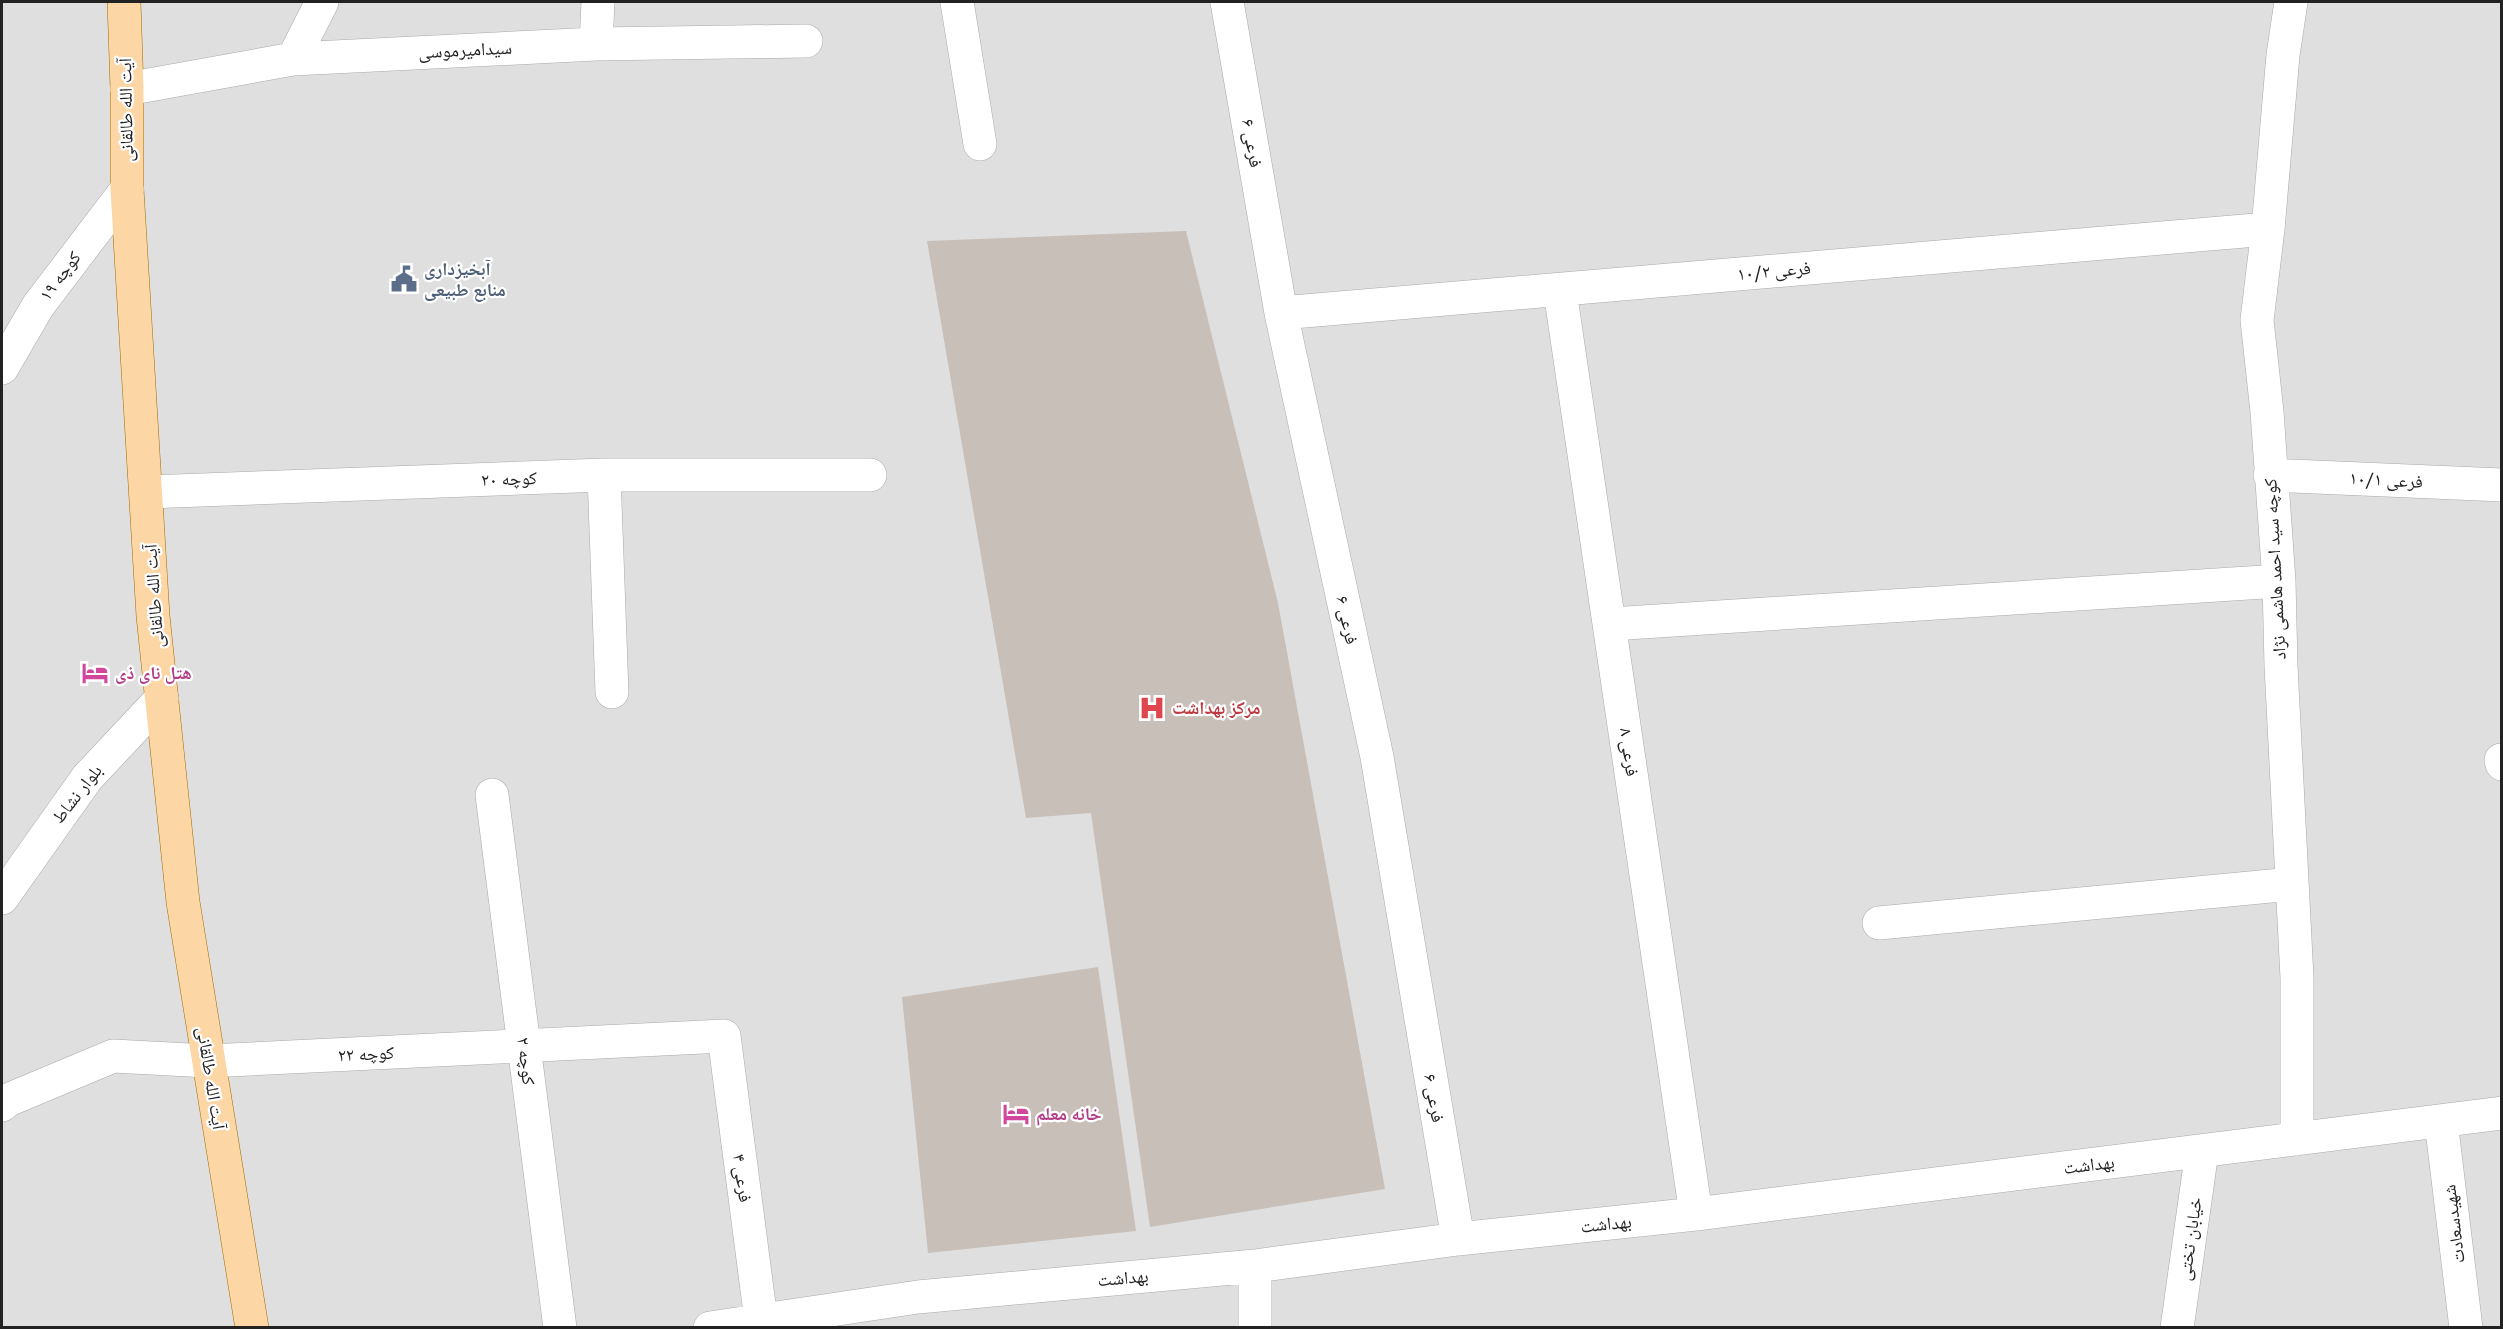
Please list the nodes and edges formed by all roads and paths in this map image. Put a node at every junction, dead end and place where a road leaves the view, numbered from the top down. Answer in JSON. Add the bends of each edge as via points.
{"nodes":[{"id":1,"x":124,"y":2,"type":"edge"},
{"id":2,"x":322,"y":2,"type":"edge"},
{"id":3,"x":598,"y":2,"type":"edge"},
{"id":4,"x":957,"y":2,"type":"edge"},
{"id":5,"x":1227,"y":2,"type":"edge"},
{"id":6,"x":2291,"y":2,"type":"edge"},
{"id":7,"x":806,"y":41,"type":"dead end"},
{"id":8,"x":596,"y":44,"type":"junction"},
{"id":9,"x":293,"y":59,"type":"junction"},
{"id":10,"x":127,"y":89,"type":"junction"},
{"id":11,"x":980,"y":144,"type":"dead end"},
{"id":12,"x":127,"y":189,"type":"junction"},
{"id":13,"x":2268,"y":229,"type":"junction"},
{"id":14,"x":1560,"y":291,"type":"junction"},
{"id":15,"x":1281,"y":313,"type":"junction"},
{"id":16,"x":2,"y":368,"type":"edge"},
{"id":17,"x":604,"y":475,"type":"junction"},
{"id":18,"x":870,"y":475,"type":"dead end"},
{"id":19,"x":2270,"y":475,"type":"junction"},
{"id":20,"x":2502,"y":485,"type":"edge"},
{"id":21,"x":147,"y":492,"type":"junction"},
{"id":22,"x":2279,"y":581,"type":"junction"},
{"id":23,"x":1611,"y":624,"type":"junction"},
{"id":24,"x":612,"y":692,"type":"dead end"},
{"id":25,"x":162,"y":698,"type":"junction"},
{"id":26,"x":492,"y":795,"type":"dead end"},
{"id":27,"x":2292,"y":884,"type":"junction"},
{"id":28,"x":2,"y":898,"type":"edge"},
{"id":29,"x":1879,"y":923,"type":"dead end"},
{"id":30,"x":724,"y":1036,"type":"joint"},
{"id":31,"x":524,"y":1047,"type":"junction"},
{"id":32,"x":208,"y":1061,"type":"junction"},
{"id":33,"x":2,"y":1105,"type":"edge"},
{"id":34,"x":2502,"y":1113,"type":"edge"},
{"id":35,"x":2441,"y":1121,"type":"junction"},
{"id":36,"x":2297,"y":1139,"type":"junction"},
{"id":37,"x":2202,"y":1151,"type":"junction"},
{"id":38,"x":1696,"y":1214,"type":"junction"},
{"id":39,"x":1458,"y":1239,"type":"junction"},
{"id":40,"x":1255,"y":1266,"type":"junction"},
{"id":41,"x":761,"y":1320,"type":"junction"},
{"id":42,"x":795,"y":1321,"type":"edge"},
{"id":43,"x":252,"y":1328,"type":"edge"},
{"id":44,"x":560,"y":1328,"type":"edge"},
{"id":45,"x":710,"y":1328,"type":"edge"},
{"id":46,"x":1256,"y":1328,"type":"edge"},
{"id":47,"x":2178,"y":1328,"type":"edge"},
{"id":48,"x":2466,"y":1328,"type":"edge"}],
"edges":[{"from":1,"to":10,"type":"main road","name":"آیت الله طالقانی"},
{"from":2,"to":9,"type":"street"},
{"from":3,"to":8,"type":"street"},
{"from":4,"to":11,"type":"street"},
{"from":5,"to":15,"type":"street","name":"فرعی ۶"},
{"from":6,"to":13,"type":"street","name":"کوچه سید احمد هاشمی نژاد"},
{"from":7,"to":8,"type":"street","name":"سیدامیرموسی"},
{"from":8,"to":9,"type":"street","name":"سیدامیرموسی"},
{"from":9,"to":10,"type":"street","name":"سیدامیرموسی"},
{"from":10,"to":12,"type":"main road","name":"آیت الله طالقانی"},
{"from":12,"to":16,"type":"street","name":"کوچه ۱۹","via":[[38,306]]},
{"from":12,"to":21,"type":"main road","name":"آیت الله طالقانی"},
{"from":13,"to":14,"type":"street","name":"فرعی ۱۰/۲"},
{"from":13,"to":19,"type":"street","name":"کوچه سید احمد هاشمی نژاد","via":[[2257,320]]},
{"from":14,"to":15,"type":"street","name":"فرعی ۱۰/۲"},
{"from":14,"to":23,"type":"street","name":"فرعی ۸"},
{"from":15,"to":39,"type":"street","name":"فرعی ۶","via":[[1377,757]]},
{"from":17,"to":18,"type":"street","name":"کوچه ۲۰"},
{"from":17,"to":21,"type":"street","name":"کوچه ۲۰"},
{"from":17,"to":24,"type":"street"},
{"from":19,"to":20,"type":"street","name":"فرعی ۱۰/۱"},
{"from":19,"to":22,"type":"street","name":"کوچه سید احمد هاشمی نژاد"},
{"from":21,"to":25,"type":"main road","name":"آیت الله طالقانی","via":[[153,616]]},
{"from":22,"to":23,"type":"street"},
{"from":22,"to":27,"type":"street","name":"کوچه سید احمد هاشمی نژاد"},
{"from":23,"to":38,"type":"street","name":"فرعی ۸"},
{"from":25,"to":28,"type":"street","name":"بلوار نشاط","via":[[87,778]]},
{"from":25,"to":32,"type":"main road","name":"آیت الله طالقانی","via":[[183,902]]},
{"from":26,"to":31,"type":"street","name":"کوچه ۲"},
{"from":27,"to":29,"type":"street"},
{"from":27,"to":36,"type":"street","name":"کوچه سید احمد هاشمی نژاد","via":[[2297,978]]},
{"from":30,"to":31,"type":"street","name":"کوچه ۲۲"},
{"from":30,"to":41,"type":"street","name":"فرعی ۴"},
{"from":31,"to":32,"type":"street","name":"کوچه ۲۲"},
{"from":31,"to":44,"type":"street","name":"کوچه ۲"},
{"from":32,"to":33,"type":"street","via":[[113,1056]]},
{"from":32,"to":43,"type":"main road","name":"آیت الله طالقانی"},
{"from":34,"to":35,"type":"street","name":"بهداشت"},
{"from":35,"to":36,"type":"street","name":"بهداشت"},
{"from":35,"to":48,"type":"street","name":"شهیدسعادت"},
{"from":36,"to":37,"type":"street","name":"بهداشت"},
{"from":37,"to":38,"type":"street","name":"بهداشت"},
{"from":37,"to":47,"type":"street","name":"خیابان تختی"},
{"from":38,"to":39,"type":"street","name":"بهداشت"},
{"from":39,"to":40,"type":"street","name":"بهداشت"},
{"from":40,"to":42,"type":"street","name":"بهداشت","via":[[918,1297]]},
{"from":40,"to":46,"type":"street"},
{"from":41,"to":42,"type":"street","name":"بهداشت"},
{"from":41,"to":45,"type":"street","name":"بهداشت"}]}
